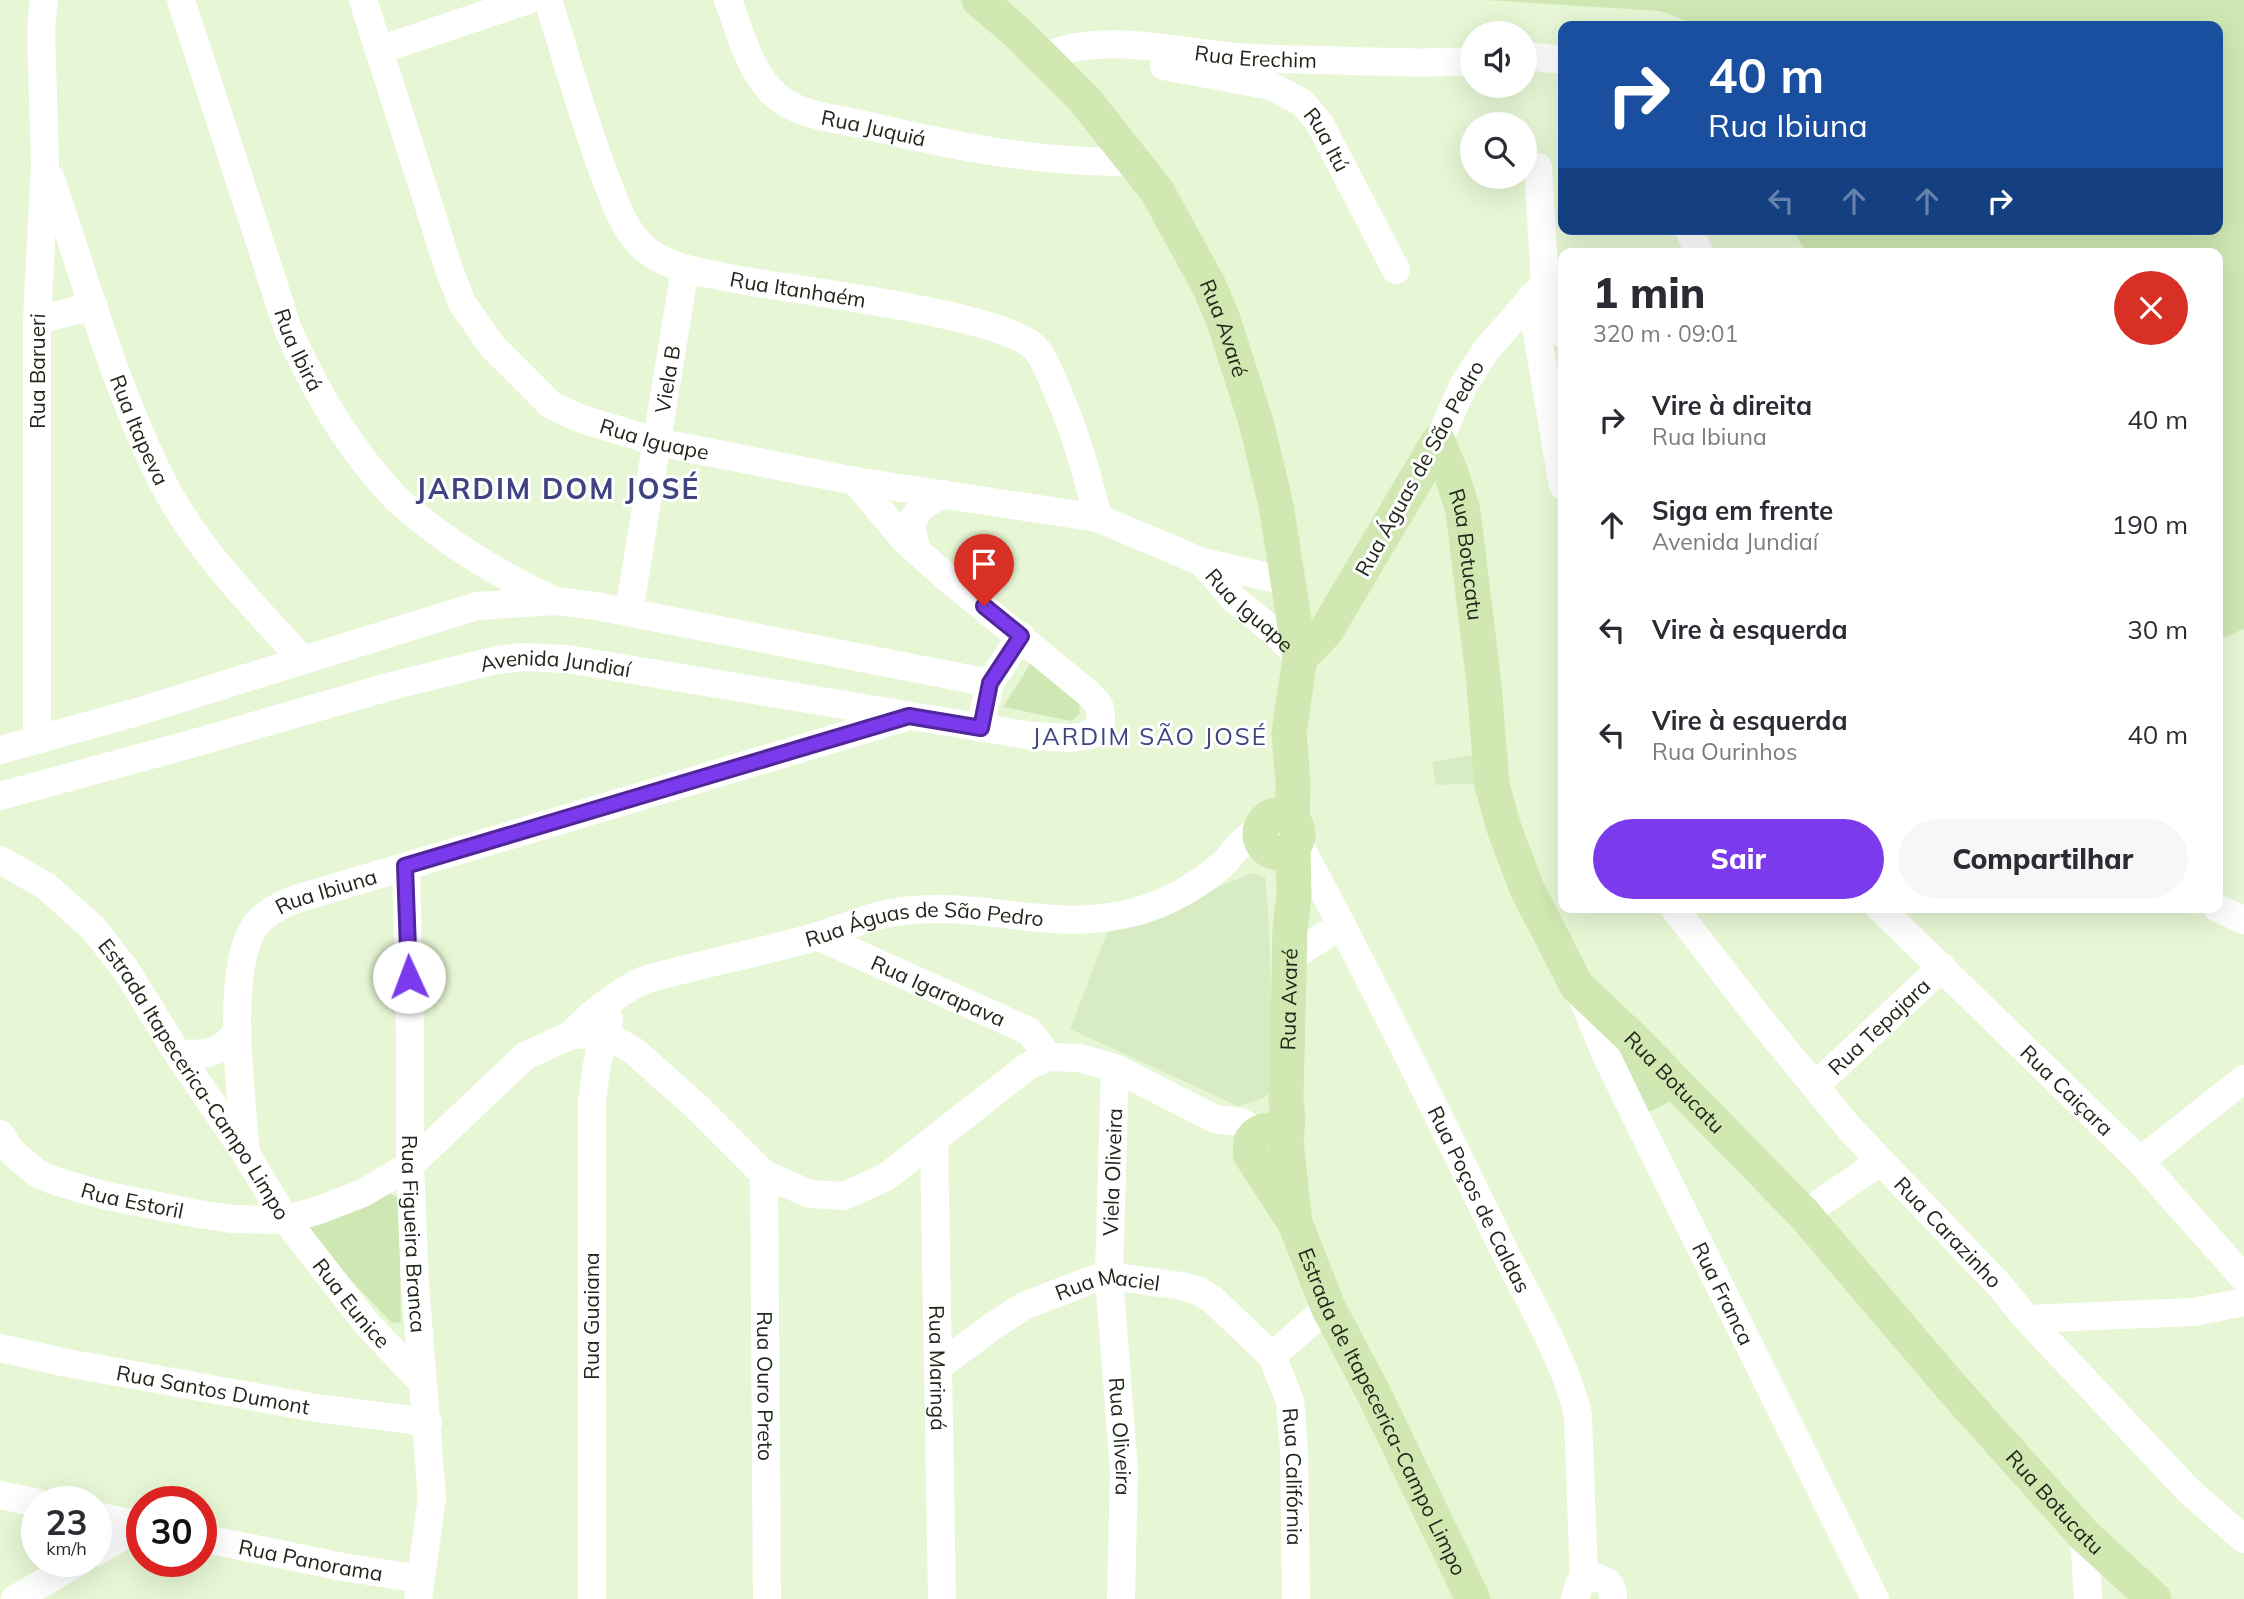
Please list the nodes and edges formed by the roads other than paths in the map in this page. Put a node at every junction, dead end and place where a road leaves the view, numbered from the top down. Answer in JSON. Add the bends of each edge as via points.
{"nodes":[{"id":1,"x":44,"y":0,"type":"edge"},
{"id":2,"x":181,"y":0,"type":"edge"},
{"id":3,"x":363,"y":0,"type":"edge"},
{"id":4,"x":528,"y":0,"type":"edge"},
{"id":5,"x":548,"y":0,"type":"edge"},
{"id":6,"x":728,"y":0,"type":"edge"},
{"id":7,"x":979,"y":0,"type":"edge"},
{"id":8,"x":1129,"y":45,"type":"junction"},
{"id":9,"x":379,"y":50,"type":"junction"},
{"id":10,"x":1043,"y":57,"type":"junction"},
{"id":11,"x":1537,"y":57,"type":"edge"},
{"id":12,"x":1558,"y":59,"type":"edge"},
{"id":13,"x":1460,"y":61,"type":"edge"},
{"id":14,"x":1108,"y":128,"type":"junction"},
{"id":15,"x":1081,"y":162,"type":"junction"},
{"id":16,"x":1133,"y":162,"type":"junction"},
{"id":17,"x":45,"y":163,"type":"junction"},
{"id":18,"x":1538,"y":167,"type":"dead end"},
{"id":19,"x":685,"y":269,"type":"junction"},
{"id":20,"x":1396,"y":270,"type":"dead end"},
{"id":21,"x":1538,"y":290,"type":"junction"},
{"id":22,"x":94,"y":306,"type":"junction"},
{"id":23,"x":37,"y":320,"type":"junction"},
{"id":24,"x":1558,"y":325,"type":"edge"},
{"id":25,"x":1437,"y":442,"type":"junction"},
{"id":26,"x":657,"y":443,"type":"junction"},
{"id":27,"x":1558,"y":447,"type":"edge"},
{"id":28,"x":855,"y":481,"type":"junction"},
{"id":29,"x":943,"y":494,"type":"junction"},
{"id":30,"x":1098,"y":518,"type":"junction"},
{"id":31,"x":916,"y":550,"type":"junction"},
{"id":32,"x":1202,"y":562,"type":"junction"},
{"id":33,"x":496,"y":572,"type":"junction"},
{"id":34,"x":1286,"y":581,"type":"junction"},
{"id":35,"x":555,"y":601,"type":"junction"},
{"id":36,"x":477,"y":606,"type":"junction"},
{"id":37,"x":629,"y":612,"type":"junction"},
{"id":38,"x":1021,"y":636,"type":"junction"},
{"id":39,"x":1300,"y":658,"type":"junction"},
{"id":40,"x":302,"y":659,"type":"junction"},
{"id":41,"x":990,"y":683,"type":"junction"},
{"id":42,"x":909,"y":716,"type":"junction"},
{"id":43,"x":981,"y":728,"type":"junction"},
{"id":44,"x":37,"y":740,"type":"junction"},
{"id":45,"x":0,"y":750,"type":"edge"},
{"id":46,"x":2,"y":799,"type":"edge"},
{"id":47,"x":1278,"y":836,"type":"junction"},
{"id":48,"x":1,"y":860,"type":"edge"},
{"id":49,"x":405,"y":866,"type":"junction"},
{"id":50,"x":2223,"y":911,"type":"edge"},
{"id":51,"x":1678,"y":913,"type":"edge"},
{"id":52,"x":1885,"y":913,"type":"edge"},
{"id":53,"x":2244,"y":920,"type":"edge"},
{"id":54,"x":1342,"y":925,"type":"junction"},
{"id":55,"x":817,"y":936,"type":"junction"},
{"id":56,"x":1290,"y":944,"type":"junction"},
{"id":57,"x":1942,"y":967,"type":"junction"},
{"id":58,"x":1577,"y":986,"type":"junction"},
{"id":59,"x":618,"y":993,"type":"junction"},
{"id":60,"x":237,"y":1031,"type":"junction"},
{"id":61,"x":605,"y":1034,"type":"junction"},
{"id":62,"x":564,"y":1038,"type":"junction"},
{"id":63,"x":178,"y":1054,"type":"junction"},
{"id":64,"x":1049,"y":1057,"type":"junction"},
{"id":65,"x":1115,"y":1068,"type":"junction"},
{"id":66,"x":2244,"y":1079,"type":"edge"},
{"id":67,"x":1816,"y":1086,"type":"junction"},
{"id":68,"x":0,"y":1134,"type":"edge"},
{"id":69,"x":934,"y":1139,"type":"junction"},
{"id":70,"x":1268,"y":1146,"type":"junction"},
{"id":71,"x":246,"y":1154,"type":"junction"},
{"id":72,"x":1881,"y":1161,"type":"junction"},
{"id":73,"x":2140,"y":1161,"type":"junction"},
{"id":74,"x":410,"y":1165,"type":"junction"},
{"id":75,"x":764,"y":1174,"type":"junction"},
{"id":76,"x":1804,"y":1214,"type":"junction"},
{"id":77,"x":286,"y":1220,"type":"junction"},
{"id":78,"x":1110,"y":1276,"type":"junction"},
{"id":79,"x":2244,"y":1278,"type":"edge"},
{"id":80,"x":2244,"y":1302,"type":"edge"},
{"id":81,"x":1328,"y":1307,"type":"junction"},
{"id":82,"x":2027,"y":1319,"type":"junction"},
{"id":83,"x":0,"y":1348,"type":"edge"},
{"id":84,"x":1272,"y":1356,"type":"junction"},
{"id":85,"x":939,"y":1366,"type":"junction"},
{"id":86,"x":422,"y":1382,"type":"junction"},
{"id":87,"x":428,"y":1422,"type":"junction"},
{"id":88,"x":0,"y":1495,"type":"edge"},
{"id":89,"x":21,"y":1500,"type":"edge"},
{"id":90,"x":2084,"y":1535,"type":"junction"},
{"id":91,"x":2244,"y":1539,"type":"edge"},
{"id":92,"x":217,"y":1541,"type":"edge"},
{"id":93,"x":53,"y":1577,"type":"edge"},
{"id":94,"x":1580,"y":1589,"type":"edge"},
{"id":95,"x":415,"y":1592,"type":"edge"},
{"id":96,"x":1616,"y":1597,"type":"edge"},
{"id":97,"x":15,"y":1599,"type":"edge"},
{"id":98,"x":592,"y":1599,"type":"edge"},
{"id":99,"x":767,"y":1599,"type":"edge"},
{"id":100,"x":942,"y":1599,"type":"edge"},
{"id":101,"x":1121,"y":1599,"type":"edge"},
{"id":102,"x":1296,"y":1599,"type":"edge"},
{"id":103,"x":1473,"y":1599,"type":"edge"},
{"id":104,"x":1875,"y":1599,"type":"edge"},
{"id":105,"x":2088,"y":1599,"type":"edge"},
{"id":106,"x":2154,"y":1599,"type":"edge"}],
"edges":[{"from":1,"to":17,"type":"street","name":"Rua Barueri"},
{"from":2,"to":33,"type":"street","name":"Rua Ibirá","via":[[265,263],[311,381],[342,431],[399,502]]},
{"from":3,"to":9,"type":"street","name":"Rua Iguape"},
{"from":4,"to":9,"type":"street"},
{"from":5,"to":19,"type":"street","name":"Rua Itanhaém","via":[[615,204],[639,244]]},
{"from":6,"to":15,"type":"street","name":"Rua Juquiá","via":[[770,91],[802,111],[917,139],[1027,158]]},
{"from":7,"to":10,"type":"main road","name":"Rua Avaré"},
{"from":8,"to":10,"type":"street","name":"Rua Erechim","via":[[1086,45]]},
{"from":8,"to":13,"type":"street","name":"Rua Erechim","via":[[1256,58]]},
{"from":8,"to":20,"type":"street","name":"Rua Itú","via":[[1170,68],[1271,86],[1303,103],[1320,124]]},
{"from":9,"to":26,"type":"street","name":"Rua Iguape","via":[[449,269],[462,303],[480,331],[551,405]]},
{"from":10,"to":14,"type":"main road","name":"Rua Avaré"},
{"from":11,"to":12,"type":"street"},
{"from":14,"to":15,"type":"street"},
{"from":14,"to":16,"type":"main road","name":"Rua Avaré"},
{"from":15,"to":16,"type":"street","name":"Rua Juquiá"},
{"from":16,"to":34,"type":"main road","name":"Rua Avaré","via":[[1177,225],[1223,319],[1266,460]]},
{"from":17,"to":22,"type":"street","name":"Rua Itapeva"},
{"from":17,"to":23,"type":"street","name":"Rua Barueri"},
{"from":18,"to":21,"type":"street"},
{"from":19,"to":26,"type":"street","name":"Viela B"},
{"from":19,"to":30,"type":"street","name":"Rua Itanhaém","via":[[957,317],[1035,347],[1066,411]]},
{"from":21,"to":24,"type":"street"},
{"from":21,"to":25,"type":"street","name":"Rua Águas de São Pedro","via":[[1480,359]]},
{"from":21,"to":27,"type":"street"},
{"from":22,"to":23,"type":"street"},
{"from":22,"to":40,"type":"street","name":"Rua Itapeva","via":[[119,381],[162,480],[205,548]]},
{"from":23,"to":44,"type":"street","name":"Rua Barueri"},
{"from":25,"to":39,"type":"main road","name":"Rua Águas de São Pedro","via":[[1326,631]]},
{"from":25,"to":58,"type":"main road","name":"Rua Botucatu","via":[[1462,511],[1495,794],[1527,889]]},
{"from":26,"to":28,"type":"street","name":"Rua Iguape"},
{"from":26,"to":37,"type":"street","name":"Viela B"},
{"from":28,"to":29,"type":"street","name":"Rua Iguape"},
{"from":28,"to":31,"type":"street"},
{"from":29,"to":30,"type":"street","name":"Rua Iguape"},
{"from":29,"to":31,"type":"street","via":[[922,506],[911,523]]},
{"from":30,"to":32,"type":"street","name":"Rua Iguape"},
{"from":31,"to":38,"type":"street"},
{"from":32,"to":34,"type":"street","name":"Rua Iguape"},
{"from":32,"to":39,"type":"street","name":"Rua Iguape"},
{"from":33,"to":35,"type":"street","name":"Rua Ibirá"},
{"from":33,"to":36,"type":"street"},
{"from":34,"to":39,"type":"main road","name":"Rua Avaré"},
{"from":35,"to":36,"type":"street"},
{"from":35,"to":37,"type":"street"},
{"from":36,"to":40,"type":"street"},
{"from":37,"to":41,"type":"street"},
{"from":38,"to":41,"type":"street"},
{"from":38,"to":43,"type":"street","name":"Avenida Jundiaí","via":[[1099,705],[1101,723],[1083,737]]},
{"from":39,"to":47,"type":"main road","name":"Rua Avaré","via":[[1289,732],[1293,783]]},
{"from":40,"to":44,"type":"street"},
{"from":41,"to":43,"type":"street"},
{"from":42,"to":43,"type":"street","name":"Avenida Jundiaí"},
{"from":42,"to":46,"type":"street","name":"Avenida Jundiaí","via":[[567,659],[522,657],[395,685]]},
{"from":42,"to":49,"type":"street","name":"Rua Ibiuna"},
{"from":44,"to":45,"type":"street"},
{"from":47,"to":54,"type":"street","name":"Rua Poços de Caldas"},
{"from":47,"to":55,"type":"street","name":"Rua Águas de São Pedro","via":[[1234,850],[1224,863],[1168,900],[1122,917],[1088,921],[929,909],[896,912]]},
{"from":47,"to":56,"type":"main road","name":"Rua Avaré","via":[[1294,895]]},
{"from":48,"to":63,"type":"street","name":"Estrada Itapecerica-Campo Limpo","via":[[46,886],[93,928],[126,970]]},
{"from":49,"to":60,"type":"street","name":"Rua Ibiuna","via":[[293,900],[256,925],[244,952]]},
{"from":49,"to":74,"type":"street","name":"Rua Figueira Branca"},
{"from":50,"to":53,"type":"street"},
{"from":51,"to":67,"type":"street","name":"Rua Carazinho"},
{"from":52,"to":57,"type":"street","name":"Rua Caiçara"},
{"from":54,"to":56,"type":"street"},
{"from":54,"to":94,"type":"street","name":"Rua Poços de Caldas","via":[[1573,1393],[1580,1436]]},
{"from":55,"to":59,"type":"street","name":"Rua Águas de São Pedro","via":[[676,971]]},
{"from":55,"to":64,"type":"street","name":"Rua Igarapava","via":[[1029,1031]]},
{"from":56,"to":70,"type":"main road","name":"Rua Avaré","via":[[1287,1070]]},
{"from":57,"to":67,"type":"street","name":"Rua Tepajara"},
{"from":57,"to":73,"type":"street","name":"Rua Caiçara"},
{"from":58,"to":76,"type":"main road","name":"Rua Botucatu"},
{"from":58,"to":104,"type":"street","name":"Rua Franca","via":[[1638,1121]]},
{"from":59,"to":61,"type":"street"},
{"from":59,"to":62,"type":"street","name":"Rua Águas de São Pedro"},
{"from":60,"to":63,"type":"street","via":[[220,1050]]},
{"from":60,"to":71,"type":"street","name":"Rua Ibiuna"},
{"from":61,"to":62,"type":"street","name":"Estrada Itapecerica-Campo Limpo"},
{"from":61,"to":75,"type":"street","via":[[634,1051]]},
{"from":61,"to":98,"type":"street","name":"Rua Guaiana","via":[[592,1102]]},
{"from":62,"to":74,"type":"street","name":"Estrada Itapecerica-Campo Limpo","via":[[525,1056]]},
{"from":63,"to":71,"type":"street","name":"Estrada Itapecerica-Campo Limpo"},
{"from":64,"to":65,"type":"street","name":"Estrada de Itapecerica-Campo Limpo","via":[[1079,1058]]},
{"from":64,"to":69,"type":"street","via":[[1028,1066]]},
{"from":65,"to":70,"type":"street","name":"Estrada de Itapecerica-Campo Limpo"},
{"from":65,"to":78,"type":"street","name":"Viela Oliveira"},
{"from":66,"to":73,"type":"street"},
{"from":67,"to":72,"type":"street","name":"Rua Carazinho"},
{"from":68,"to":77,"type":"street","name":"Rua Estoril","via":[[12,1152],[38,1174],[55,1181],[199,1214]]},
{"from":69,"to":75,"type":"street","via":[[886,1177],[844,1196],[810,1194]]},
{"from":69,"to":85,"type":"street","name":"Rua Maringá"},
{"from":70,"to":81,"type":"main road","name":"Estrada de Itapecerica-Campo Limpo"},
{"from":71,"to":77,"type":"street","name":"Estrada Itapecerica-Campo Limpo"},
{"from":72,"to":76,"type":"street"},
{"from":72,"to":82,"type":"street","name":"Rua Carazinho"},
{"from":73,"to":79,"type":"street","name":"Rua Caiçara"},
{"from":74,"to":77,"type":"street","name":"Estrada Itapecerica-Campo Limpo","via":[[363,1193]]},
{"from":74,"to":86,"type":"street","name":"Rua Figueira Branca"},
{"from":75,"to":99,"type":"street","name":"Rua Ouro Preto"},
{"from":76,"to":90,"type":"main road","name":"Rua Botucatu"},
{"from":77,"to":86,"type":"street","name":"Rua Eunice","via":[[367,1324]]},
{"from":78,"to":84,"type":"street","name":"Rua Maciel","via":[[1199,1291]]},
{"from":78,"to":85,"type":"street","name":"Rua Maciel","via":[[1024,1306]]},
{"from":78,"to":101,"type":"street","name":"Rua Oliveira","via":[[1124,1471]]},
{"from":80,"to":82,"type":"street","via":[[2194,1312]]},
{"from":81,"to":84,"type":"street"},
{"from":81,"to":103,"type":"main road","name":"Estrada de Itapecerica-Campo Limpo"},
{"from":82,"to":91,"type":"street","name":"Rua Carazinho","via":[[2189,1491]]},
{"from":83,"to":87,"type":"street","name":"Rua Santos Dumont","via":[[316,1408]]},
{"from":84,"to":102,"type":"street","name":"Rua Califórnia","via":[[1290,1401],[1293,1422]]},
{"from":85,"to":100,"type":"street","name":"Rua Maringá"},
{"from":86,"to":87,"type":"street","name":"Rua Figueira Branca"},
{"from":87,"to":95,"type":"street","name":"Rua Figueira Branca","via":[[432,1498]]},
{"from":88,"to":89,"type":"street"},
{"from":90,"to":105,"type":"street"},
{"from":90,"to":106,"type":"main road","name":"Rua Botucatu"},
{"from":92,"to":95,"type":"street","name":"Rua Panorama","via":[[343,1567]]},
{"from":93,"to":97,"type":"street"},
{"from":94,"to":96,"type":"street","via":[[1599,1577]]}]}
